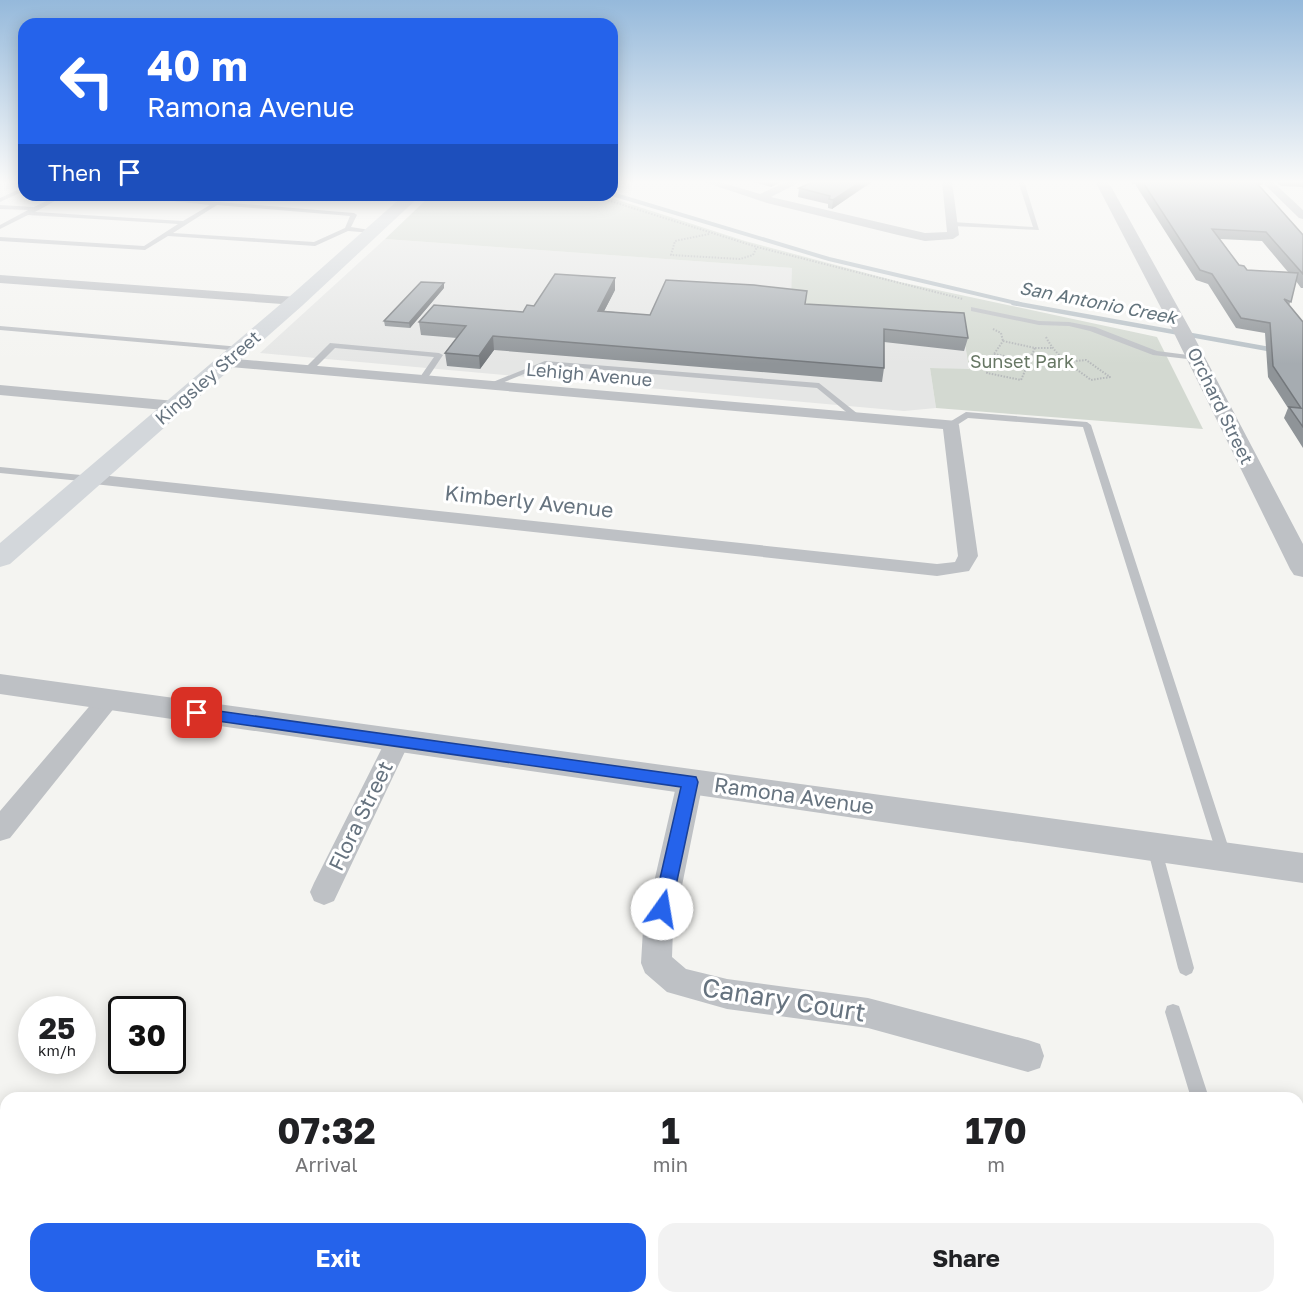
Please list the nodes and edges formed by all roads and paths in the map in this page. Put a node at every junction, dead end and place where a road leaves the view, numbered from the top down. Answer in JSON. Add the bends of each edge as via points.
{"nodes":[{"id":1,"x":45,"y":242,"type":"edge"},
{"id":2,"x":155,"y":242,"type":"edge"},
{"id":3,"x":283,"y":242,"type":"edge"},
{"id":4,"x":320,"y":242,"type":"edge"},
{"id":5,"x":361,"y":242,"type":"edge"},
{"id":6,"x":675,"y":242,"type":"edge"},
{"id":7,"x":740,"y":242,"type":"edge"},
{"id":8,"x":1134,"y":242,"type":"edge"},
{"id":9,"x":757,"y":247,"type":"junction"},
{"id":10,"x":0,"y":279,"type":"edge"},
{"id":11,"x":296,"y":301,"type":"junction"},
{"id":12,"x":972,"y":305,"type":"joint"},
{"id":13,"x":986,"y":325,"type":"dead end"},
{"id":14,"x":0,"y":328,"type":"edge"},
{"id":15,"x":1045,"y":334,"type":"dead end"},
{"id":16,"x":1003,"y":342,"type":"junction"},
{"id":17,"x":1188,"y":342,"type":"junction"},
{"id":18,"x":1035,"y":348,"type":"junction"},
{"id":19,"x":1052,"y":348,"type":"junction"},
{"id":20,"x":994,"y":354,"type":"junction"},
{"id":21,"x":232,"y":356,"type":"junction"},
{"id":22,"x":991,"y":361,"type":"junction"},
{"id":23,"x":1029,"y":361,"type":"junction"},
{"id":24,"x":1067,"y":362,"type":"junction"},
{"id":25,"x":1026,"y":368,"type":"junction"},
{"id":26,"x":308,"y":370,"type":"junction"},
{"id":27,"x":422,"y":380,"type":"junction"},
{"id":28,"x":487,"y":386,"type":"junction"},
{"id":29,"x":0,"y":390,"type":"edge"},
{"id":30,"x":175,"y":406,"type":"junction"},
{"id":31,"x":859,"y":418,"type":"junction"},
{"id":32,"x":951,"y":425,"type":"junction"},
{"id":33,"x":0,"y":470,"type":"edge"},
{"id":34,"x":92,"y":479,"type":"junction"},
{"id":35,"x":0,"y":558,"type":"edge"},
{"id":36,"x":1303,"y":569,"type":"edge"},
{"id":37,"x":0,"y":684,"type":"edge"},
{"id":38,"x":107,"y":701,"type":"junction"},
{"id":39,"x":398,"y":741,"type":"junction"},
{"id":40,"x":690,"y":782,"type":"junction"},
{"id":41,"x":0,"y":830,"type":"edge"},
{"id":42,"x":1153,"y":846,"type":"junction"},
{"id":43,"x":1224,"y":856,"type":"junction"},
{"id":44,"x":1303,"y":868,"type":"edge"},
{"id":45,"x":324,"y":892,"type":"dead end"},
{"id":46,"x":1186,"y":968,"type":"dead end"},
{"id":47,"x":1173,"y":1012,"type":"dead end"},
{"id":48,"x":1028,"y":1056,"type":"dead end"},
{"id":49,"x":1198,"y":1092,"type":"edge"}],
"edges":[{"from":1,"to":2,"type":"lane","via":[[145,248]]},
{"from":3,"to":4,"type":"lane"},
{"from":5,"to":11,"type":"main road","name":"Kingsley Street"},
{"from":6,"to":9,"type":"path","via":[[671,255],[740,259],[753,255]]},
{"from":7,"to":9,"type":"path"},
{"from":8,"to":17,"type":"street","name":"Orchard Street"},
{"from":9,"to":12,"type":"path"},
{"from":10,"to":11,"type":"street"},
{"from":11,"to":21,"type":"main road","name":"Kingsley Street"},
{"from":12,"to":17,"type":"lane","via":[[1039,323],[1092,329],[1156,353]]},
{"from":13,"to":16,"type":"path","via":[[1001,333]]},
{"from":14,"to":21,"type":"lane"},
{"from":15,"to":19,"type":"path"},
{"from":16,"to":18,"type":"path"},
{"from":16,"to":20,"type":"path"},
{"from":17,"to":36,"type":"street","name":"Orchard Street"},
{"from":18,"to":19,"type":"path"},
{"from":18,"to":23,"type":"path"},
{"from":19,"to":24,"type":"path"},
{"from":20,"to":22,"type":"path"},
{"from":20,"to":23,"type":"path"},
{"from":21,"to":26,"type":"street","name":"Lehigh Avenue"},
{"from":21,"to":30,"type":"main road","name":"Kingsley Street"},
{"from":22,"to":25,"type":"path"},
{"from":22,"to":25,"type":"path","via":[[987,373],[1021,380]]},
{"from":23,"to":25,"type":"path"},
{"from":24,"to":24,"type":"path","via":[[1086,360],[1110,377],[1091,380]]},
{"from":26,"to":27,"type":"street","name":"Lehigh Avenue"},
{"from":26,"to":27,"type":"lane","via":[[333,345],[439,355]]},
{"from":27,"to":28,"type":"street","name":"Lehigh Avenue"},
{"from":28,"to":31,"type":"street","name":"Lehigh Avenue"},
{"from":28,"to":31,"type":"lane","via":[[545,363],[819,386]]},
{"from":29,"to":30,"type":"street"},
{"from":30,"to":34,"type":"main road","name":"Kingsley Street"},
{"from":31,"to":32,"type":"street","name":"Lehigh Avenue"},
{"from":32,"to":34,"type":"street","name":"Kimberly Avenue","via":[[968,556],[962,567],[937,570]]},
{"from":32,"to":43,"type":"lane","via":[[966,415],[1088,425]]},
{"from":33,"to":34,"type":"lane"},
{"from":34,"to":35,"type":"main road","name":"Kingsley Street"},
{"from":37,"to":38,"type":"street","name":"Ramona Avenue"},
{"from":38,"to":39,"type":"street","name":"Ramona Avenue"},
{"from":38,"to":41,"type":"street"},
{"from":39,"to":40,"type":"street","name":"Ramona Avenue"},
{"from":39,"to":45,"type":"street","name":"Flora Street"},
{"from":40,"to":42,"type":"street","name":"Ramona Avenue"},
{"from":40,"to":48,"type":"street","name":"Canary Court","via":[[658,930],[656,963],[678,982],[727,994],[868,1013]]},
{"from":42,"to":43,"type":"street","name":"Ramona Avenue"},
{"from":42,"to":46,"type":"lane"},
{"from":43,"to":44,"type":"street","name":"Ramona Avenue"},
{"from":47,"to":49,"type":"lane"}]}
